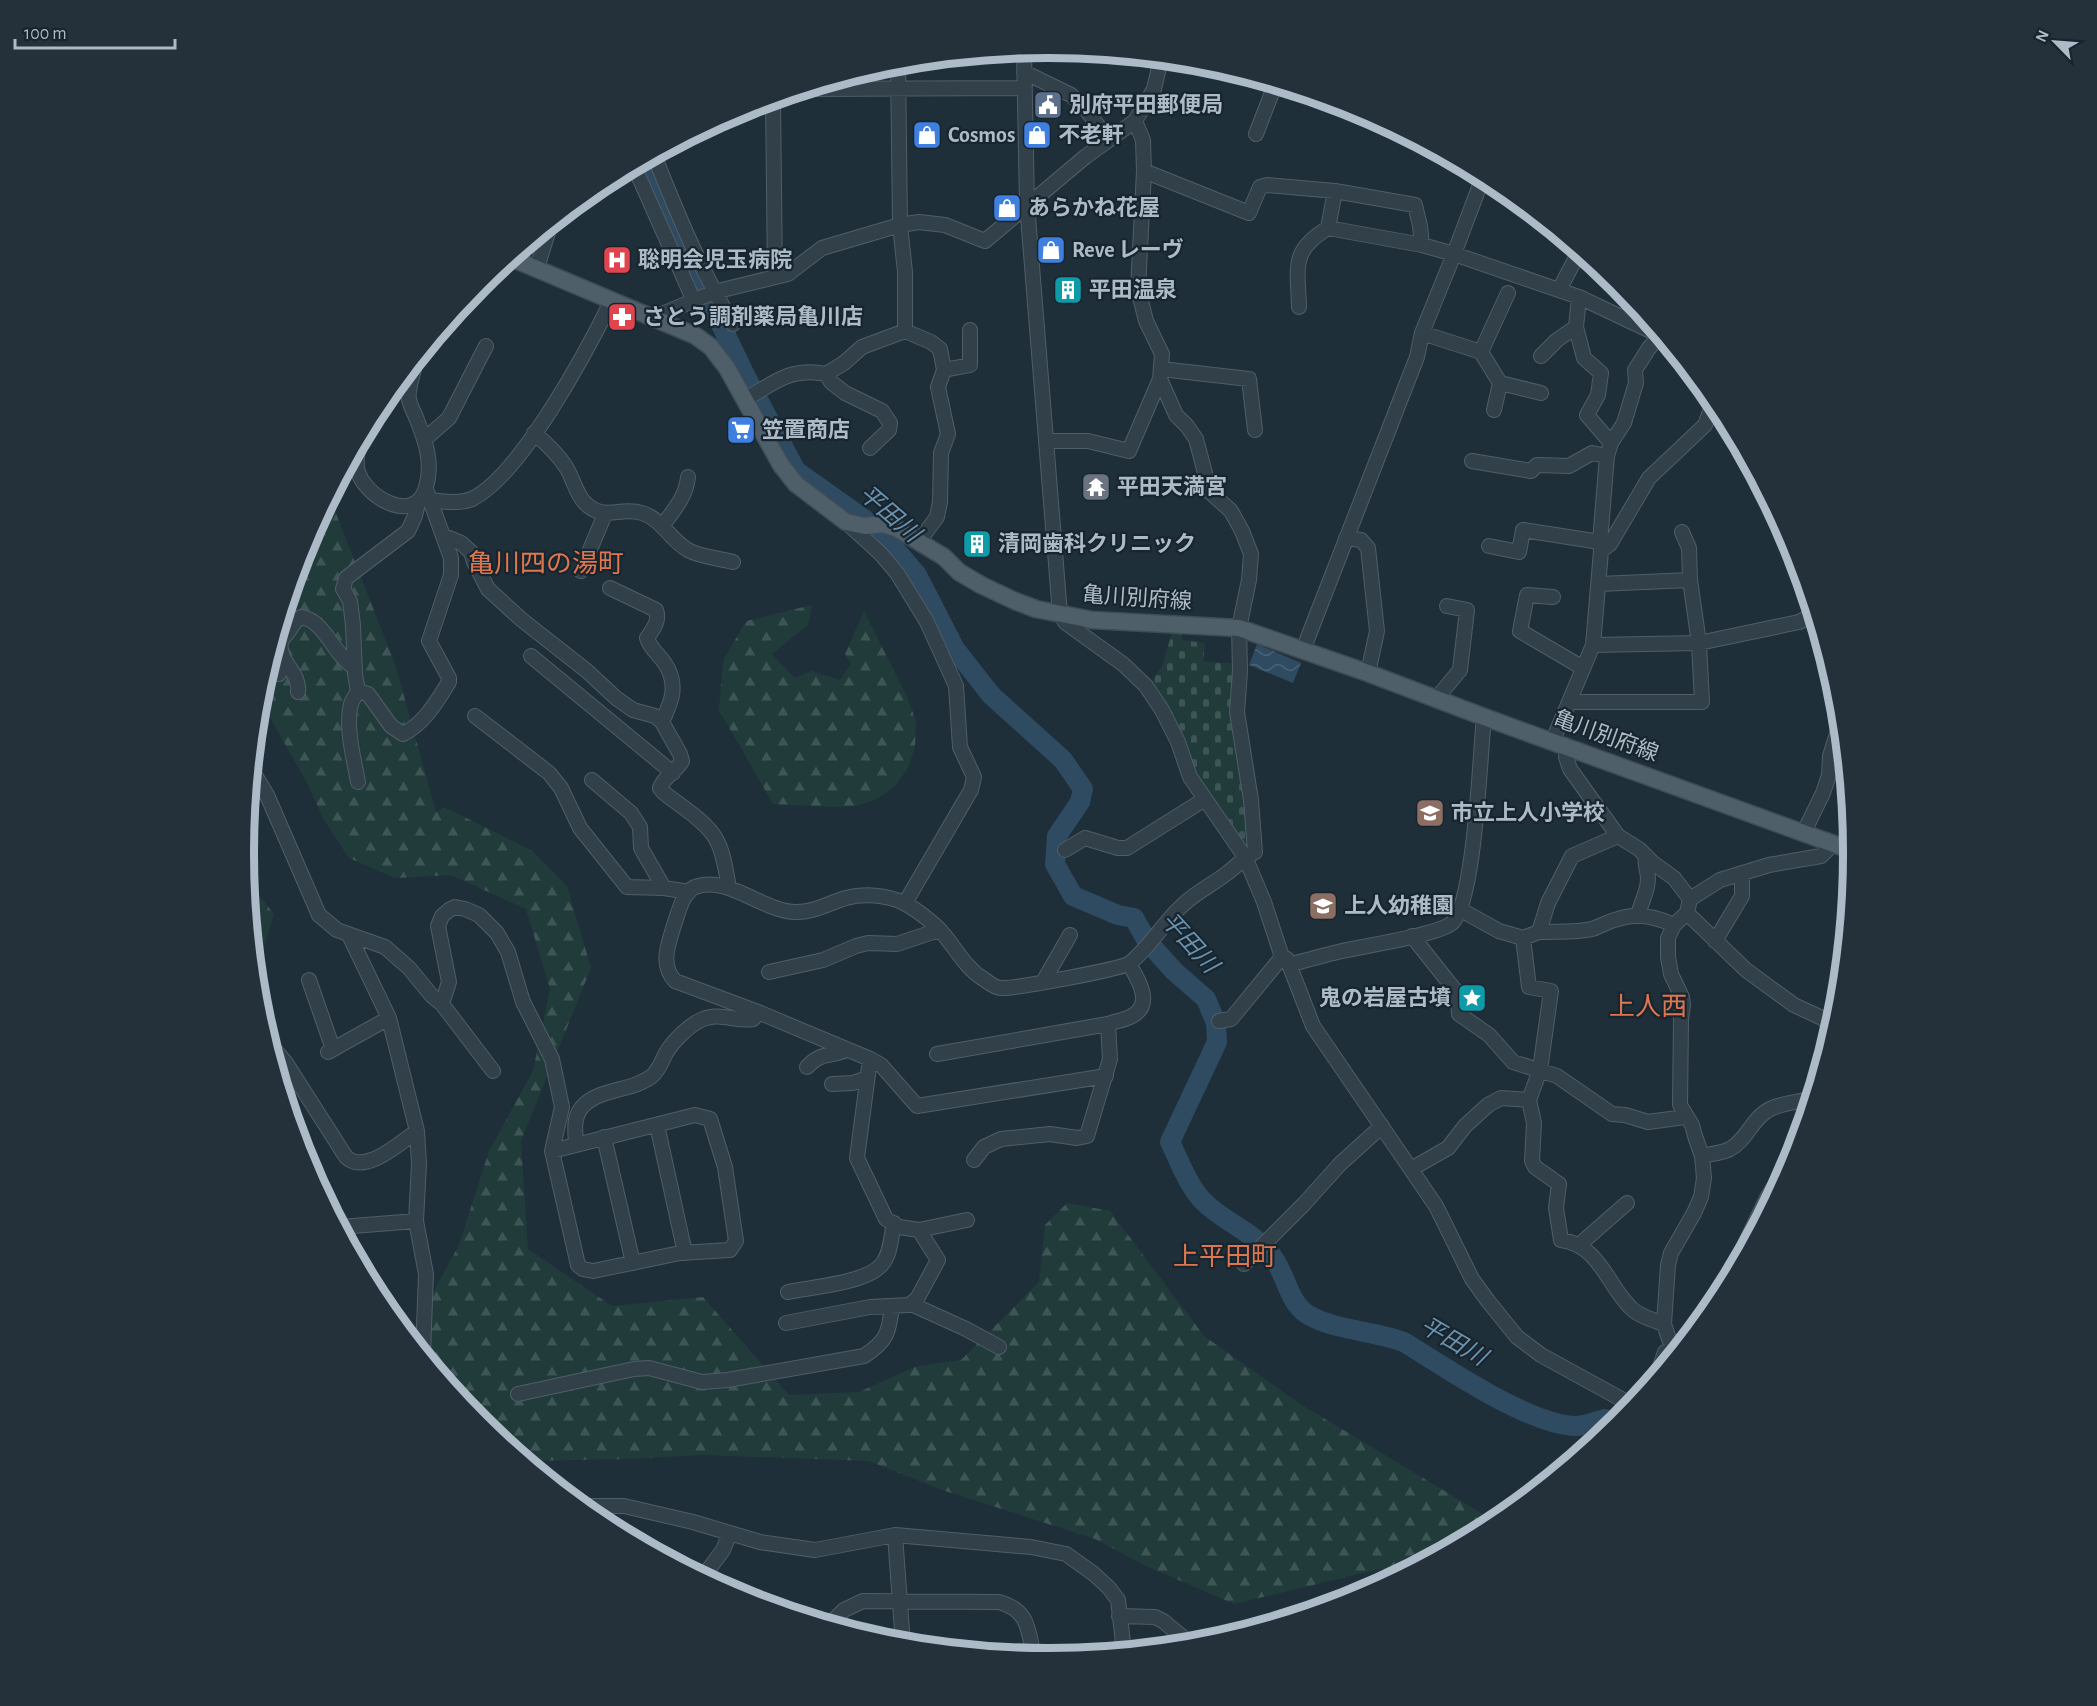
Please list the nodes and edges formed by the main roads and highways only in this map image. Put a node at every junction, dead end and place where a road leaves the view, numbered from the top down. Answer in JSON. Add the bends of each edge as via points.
{"nodes":[{"id":1,"x":519,"y":261,"type":"edge"},
{"id":2,"x":1843,"y":845,"type":"edge"}],
"edges":[{"from":1,"to":2,"type":"main road","name":"亀川別府線","via":[[696,336],[711,347],[753,395],[781,465],[796,484],[846,522],[896,528],[981,585],[1036,609],[1092,620],[1239,628]]}]}
